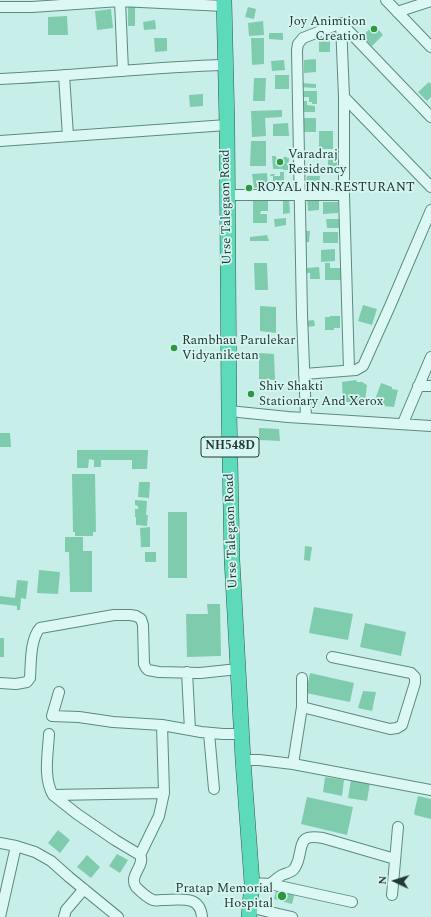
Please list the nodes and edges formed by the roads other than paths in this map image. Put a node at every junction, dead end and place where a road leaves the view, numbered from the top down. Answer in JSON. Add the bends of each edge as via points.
{"nodes":[{"id":1,"x":386,"y":0,"type":"edge"},
{"id":2,"x":431,"y":0,"type":"edge"},
{"id":3,"x":120,"y":1,"type":"edge"},
{"id":4,"x":151,"y":1,"type":"edge"},
{"id":5,"x":52,"y":3,"type":"edge"},
{"id":6,"x":224,"y":3,"type":"edge"},
{"id":7,"x":0,"y":7,"type":"edge"},
{"id":8,"x":397,"y":12,"type":"junction"},
{"id":9,"x":340,"y":23,"type":"junction"},
{"id":10,"x":431,"y":47,"type":"edge"},
{"id":11,"x":225,"y":64,"type":"junction"},
{"id":12,"x":123,"y":71,"type":"junction"},
{"id":13,"x":64,"y":75,"type":"junction"},
{"id":14,"x":0,"y":79,"type":"edge"},
{"id":15,"x":344,"y":98,"type":"junction"},
{"id":16,"x":431,"y":117,"type":"edge"},
{"id":17,"x":227,"y":125,"type":"junction"},
{"id":18,"x":68,"y":136,"type":"junction"},
{"id":19,"x":0,"y":141,"type":"edge"},
{"id":20,"x":431,"y":187,"type":"edge"},
{"id":21,"x":227,"y":195,"type":"junction"},
{"id":22,"x":299,"y":195,"type":"junction"},
{"id":23,"x":344,"y":195,"type":"junction"},
{"id":24,"x":431,"y":210,"type":"edge"},
{"id":25,"x":431,"y":357,"type":"edge"},
{"id":26,"x":349,"y":370,"type":"junction"},
{"id":27,"x":304,"y":374,"type":"junction"},
{"id":28,"x":418,"y":386,"type":"junction"},
{"id":29,"x":431,"y":386,"type":"edge"},
{"id":30,"x":229,"y":411,"type":"junction"},
{"id":31,"x":306,"y":418,"type":"junction"},
{"id":32,"x":403,"y":424,"type":"junction"},
{"id":33,"x":431,"y":426,"type":"edge"},
{"id":34,"x":332,"y":657,"type":"dead end"},
{"id":35,"x":238,"y":669,"type":"junction"},
{"id":36,"x":186,"y":672,"type":"junction"},
{"id":37,"x":302,"y":678,"type":"dead end"},
{"id":38,"x":0,"y":683,"type":"edge"},
{"id":39,"x":59,"y":692,"type":"dead end"},
{"id":40,"x":302,"y":707,"type":"junction"},
{"id":41,"x":162,"y":724,"type":"junction"},
{"id":42,"x":190,"y":730,"type":"junction"},
{"id":43,"x":209,"y":733,"type":"junction"},
{"id":44,"x":49,"y":734,"type":"dead end"},
{"id":45,"x":241,"y":734,"type":"junction"},
{"id":46,"x":243,"y":760,"type":"junction"},
{"id":47,"x":293,"y":764,"type":"junction"},
{"id":48,"x":214,"y":789,"type":"dead end"},
{"id":49,"x":431,"y":790,"type":"edge"},
{"id":50,"x":164,"y":793,"type":"junction"},
{"id":51,"x":54,"y":795,"type":"junction"},
{"id":52,"x":398,"y":827,"type":"dead end"},
{"id":53,"x":0,"y":843,"type":"edge"},
{"id":54,"x":16,"y":846,"type":"junction"},
{"id":55,"x":140,"y":855,"type":"junction"},
{"id":56,"x":395,"y":859,"type":"junction"},
{"id":57,"x":270,"y":884,"type":"junction"},
{"id":58,"x":252,"y":888,"type":"junction"},
{"id":59,"x":84,"y":889,"type":"junction"},
{"id":60,"x":392,"y":895,"type":"dead end"},
{"id":61,"x":352,"y":902,"type":"dead end"},
{"id":62,"x":254,"y":914,"type":"edge"},
{"id":63,"x":0,"y":917,"type":"edge"},
{"id":64,"x":64,"y":917,"type":"edge"},
{"id":65,"x":118,"y":917,"type":"edge"},
{"id":66,"x":202,"y":917,"type":"edge"},
{"id":67,"x":292,"y":917,"type":"edge"}],
"edges":[{"from":1,"to":8,"type":"street"},
{"from":2,"to":8,"type":"street"},
{"from":3,"to":4,"type":"street"},
{"from":3,"to":5,"type":"street"},
{"from":3,"to":12,"type":"street"},
{"from":4,"to":6,"type":"street"},
{"from":5,"to":7,"type":"street","via":[[32,7]]},
{"from":6,"to":11,"type":"highway","name":"Urse Talegaon Road","number":"NH548D"},
{"from":8,"to":10,"type":"street"},
{"from":9,"to":15,"type":"street"},
{"from":9,"to":16,"type":"street"},
{"from":9,"to":22,"type":"street","via":[[303,38],[298,44]]},
{"from":11,"to":12,"type":"street"},
{"from":11,"to":17,"type":"highway","name":"Urse Talegaon Road","number":"NH548D"},
{"from":12,"to":13,"type":"street"},
{"from":13,"to":14,"type":"street"},
{"from":13,"to":18,"type":"street"},
{"from":15,"to":20,"type":"street"},
{"from":15,"to":23,"type":"street"},
{"from":17,"to":18,"type":"street"},
{"from":17,"to":21,"type":"highway","name":"Urse Talegaon Road","number":"NH548D"},
{"from":18,"to":19,"type":"street"},
{"from":21,"to":22,"type":"street"},
{"from":21,"to":30,"type":"highway","name":"Urse Talegaon Road","number":"NH548D"},
{"from":22,"to":23,"type":"street"},
{"from":22,"to":27,"type":"street"},
{"from":23,"to":26,"type":"street"},
{"from":24,"to":26,"type":"street","via":[[363,366]]},
{"from":25,"to":28,"type":"street"},
{"from":26,"to":27,"type":"street"},
{"from":27,"to":31,"type":"street"},
{"from":28,"to":29,"type":"street"},
{"from":28,"to":32,"type":"street"},
{"from":30,"to":31,"type":"street"},
{"from":30,"to":35,"type":"highway","name":"Urse Talegaon Road","number":"NH548D","via":[[232,560]]},
{"from":31,"to":32,"type":"street"},
{"from":32,"to":33,"type":"street"},
{"from":34,"to":40,"type":"street","via":[[411,673],[415,676],[402,725],[390,729]]},
{"from":35,"to":36,"type":"street"},
{"from":35,"to":45,"type":"highway","name":"Urse Talegaon Road","number":"NH548D"},
{"from":36,"to":38,"type":"street","via":[[148,670],[144,664],[141,619],[130,615],[114,615],[40,628],[34,636],[30,678],[27,682],[16,684]]},
{"from":36,"to":42,"type":"street"},
{"from":37,"to":40,"type":"street"},
{"from":39,"to":41,"type":"street","via":[[52,716]]},
{"from":40,"to":47,"type":"street"},
{"from":41,"to":42,"type":"street"},
{"from":41,"to":50,"type":"street"},
{"from":42,"to":43,"type":"street"},
{"from":43,"to":45,"type":"street"},
{"from":43,"to":48,"type":"street"},
{"from":44,"to":51,"type":"street","via":[[47,778]]},
{"from":45,"to":46,"type":"highway","name":"Urse Talegaon Road","number":"NH548D"},
{"from":46,"to":47,"type":"street"},
{"from":46,"to":58,"type":"highway","name":"Urse Talegaon Road","number":"NH548D"},
{"from":47,"to":49,"type":"street"},
{"from":50,"to":51,"type":"street"},
{"from":50,"to":55,"type":"street","via":[[158,816]]},
{"from":51,"to":55,"type":"street","via":[[77,814]]},
{"from":52,"to":56,"type":"street"},
{"from":53,"to":54,"type":"street"},
{"from":54,"to":59,"type":"street","via":[[36,852],[51,861]]},
{"from":54,"to":63,"type":"street"},
{"from":55,"to":66,"type":"street","via":[[142,858],[134,880],[138,889],[154,901],[183,899],[195,902]]},
{"from":56,"to":57,"type":"street","via":[[313,836],[303,841],[294,869]]},
{"from":56,"to":60,"type":"street"},
{"from":57,"to":58,"type":"street"},
{"from":57,"to":61,"type":"street"},
{"from":58,"to":62,"type":"highway","name":"Urse Talegaon Road","number":"NH548D"},
{"from":59,"to":64,"type":"street","via":[[66,910]]},
{"from":59,"to":65,"type":"street"},
{"from":62,"to":67,"type":"street"}]}
